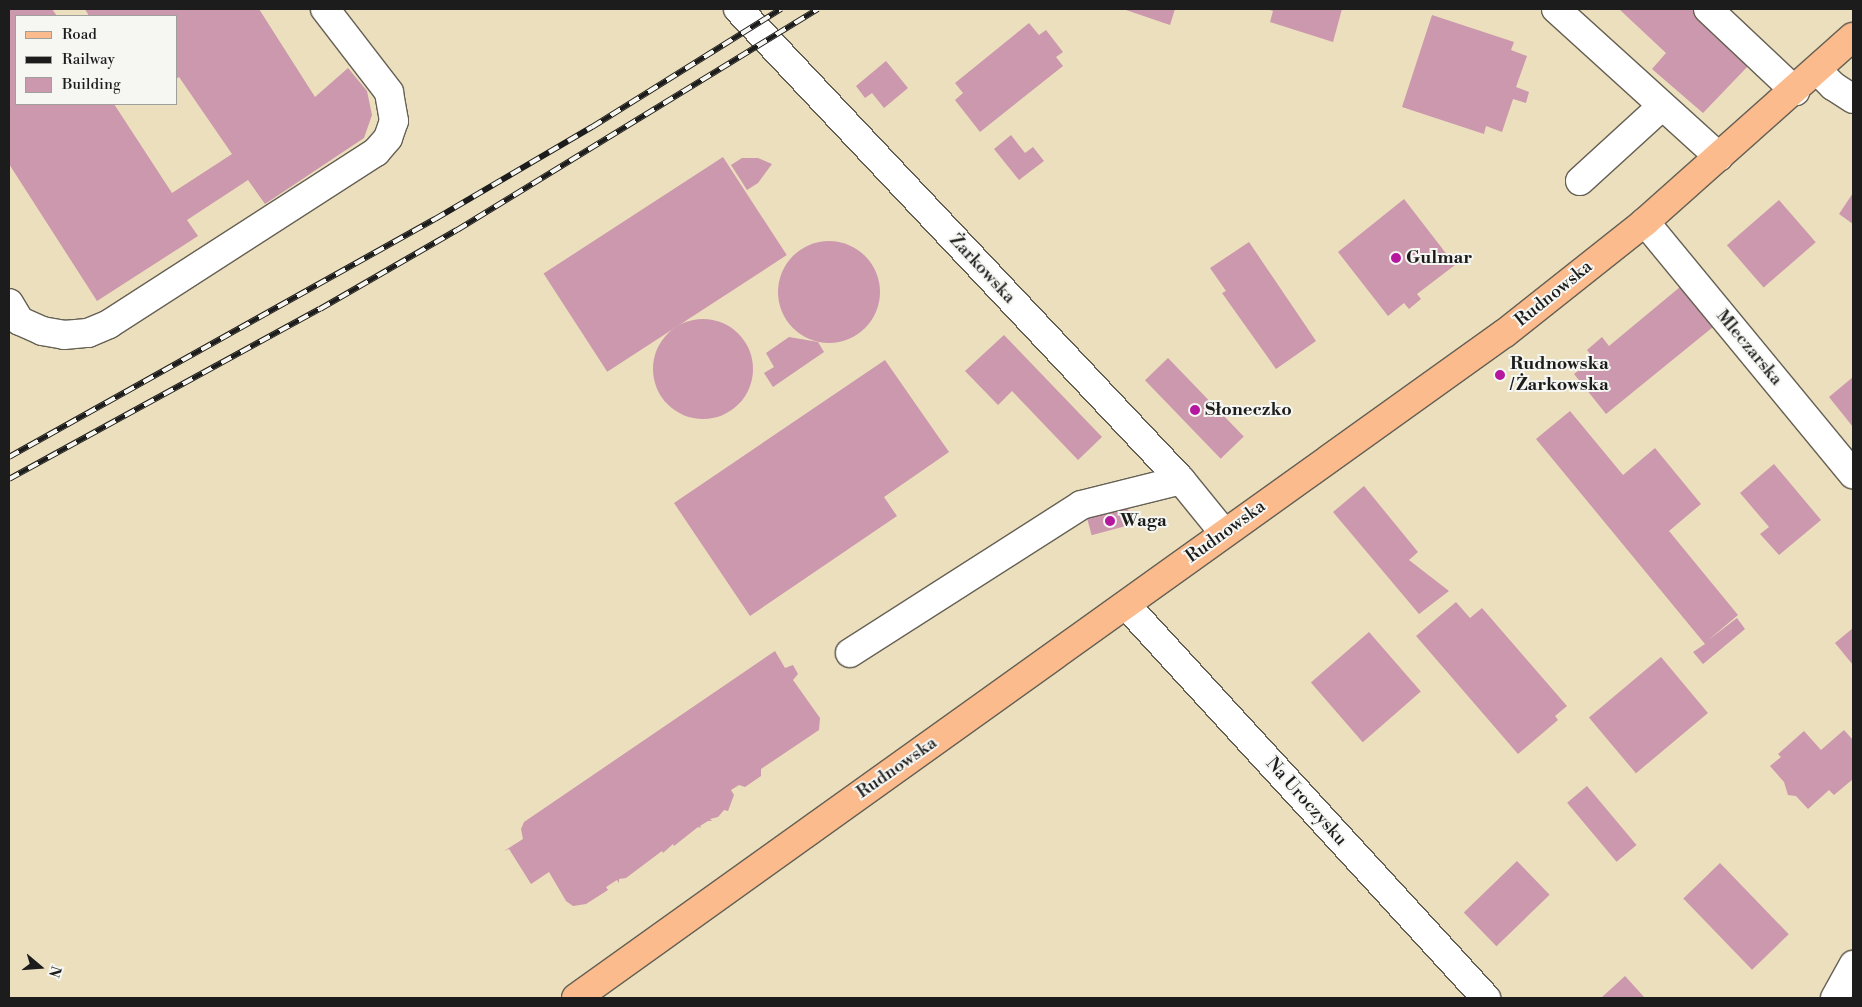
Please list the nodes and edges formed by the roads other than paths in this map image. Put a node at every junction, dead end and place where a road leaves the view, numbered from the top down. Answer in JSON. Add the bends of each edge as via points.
{"nodes":[{"id":1,"x":325,"y":9,"type":"edge"},
{"id":2,"x":738,"y":9,"type":"edge"},
{"id":3,"x":1556,"y":9,"type":"edge"},
{"id":4,"x":1708,"y":9,"type":"edge"},
{"id":5,"x":1853,"y":37,"type":"edge"},
{"id":6,"x":1817,"y":70,"type":"junction"},
{"id":7,"x":1795,"y":91,"type":"junction"},
{"id":8,"x":1853,"y":99,"type":"edge"},
{"id":9,"x":1662,"y":106,"type":"junction"},
{"id":10,"x":1719,"y":157,"type":"junction"},
{"id":11,"x":1580,"y":181,"type":"dead end"},
{"id":12,"x":1645,"y":222,"type":"junction"},
{"id":13,"x":9,"y":303,"type":"edge"},
{"id":14,"x":1853,"y":474,"type":"edge"},
{"id":15,"x":1181,"y":480,"type":"junction"},
{"id":16,"x":1224,"y":533,"type":"junction"},
{"id":17,"x":1126,"y":606,"type":"junction"},
{"id":18,"x":850,"y":653,"type":"dead end"},
{"id":19,"x":1853,"y":965,"type":"edge"},
{"id":20,"x":576,"y":998,"type":"edge"},
{"id":21,"x":1486,"y":998,"type":"edge"},
{"id":22,"x":1836,"y":998,"type":"edge"}],
"edges":[{"from":1,"to":13,"type":"street","via":[[389,92],[394,121],[388,138],[376,152],[109,324],[88,333],[64,335],[42,331],[20,321]]},
{"from":2,"to":15,"type":"street","name":"Żarkowska"},
{"from":3,"to":9,"type":"street"},
{"from":4,"to":7,"type":"street"},
{"from":5,"to":6,"type":"main road","name":"Rudnowska"},
{"from":6,"to":7,"type":"main road","name":"Rudnowska"},
{"from":6,"to":8,"type":"street"},
{"from":7,"to":10,"type":"main road","name":"Rudnowska"},
{"from":9,"to":10,"type":"street"},
{"from":9,"to":11,"type":"street"},
{"from":10,"to":12,"type":"main road","name":"Rudnowska"},
{"from":12,"to":14,"type":"street","name":"Mleczarska"},
{"from":12,"to":16,"type":"main road","name":"Rudnowska","via":[[1505,333]]},
{"from":15,"to":16,"type":"street","name":"Żarkowska"},
{"from":15,"to":18,"type":"street","via":[[1081,504]]},
{"from":16,"to":17,"type":"main road","name":"Rudnowska"},
{"from":17,"to":20,"type":"main road","name":"Rudnowska","via":[[720,892]]},
{"from":17,"to":21,"type":"street","name":"Na Uroczysku"},
{"from":19,"to":22,"type":"street"}]}
